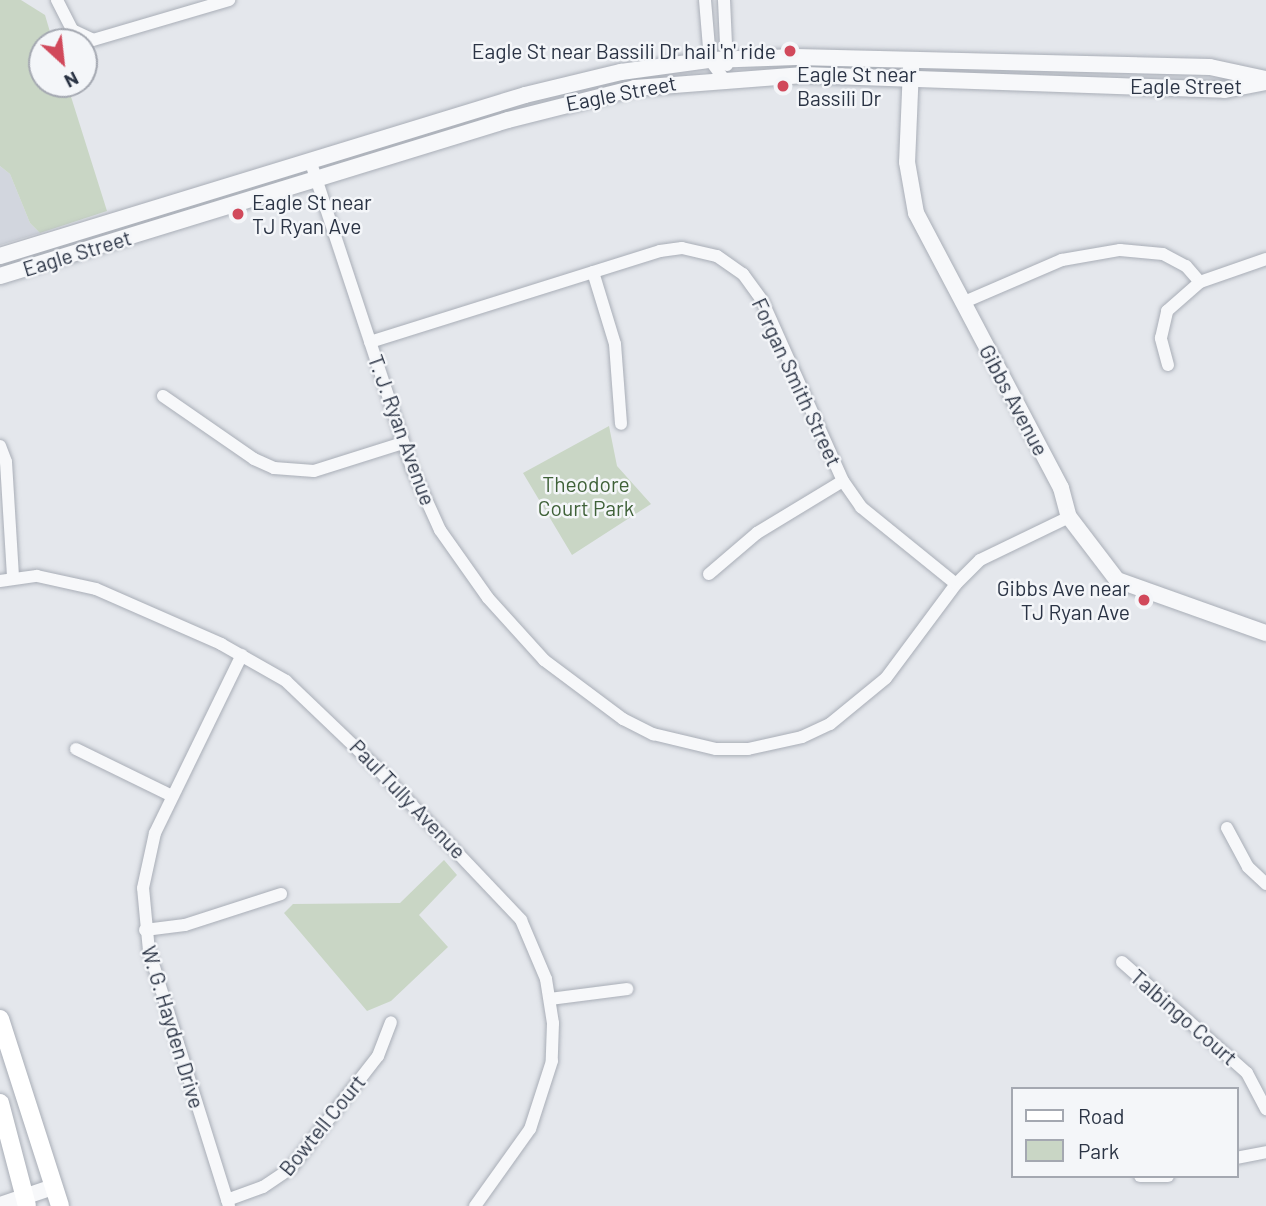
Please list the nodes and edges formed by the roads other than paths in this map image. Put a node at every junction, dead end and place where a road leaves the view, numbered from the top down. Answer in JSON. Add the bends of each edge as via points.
{"nodes":[{"id":1,"x":57,"y":0,"type":"edge"},
{"id":2,"x":229,"y":0,"type":"edge"},
{"id":3,"x":705,"y":0,"type":"edge"},
{"id":4,"x":724,"y":0,"type":"edge"},
{"id":5,"x":730,"y":58,"type":"junction"},
{"id":6,"x":912,"y":58,"type":"junction"},
{"id":7,"x":710,"y":60,"type":"junction"},
{"id":8,"x":723,"y":78,"type":"junction"},
{"id":9,"x":911,"y":78,"type":"junction"},
{"id":10,"x":1266,"y":80,"type":"edge"},
{"id":11,"x":311,"y":163,"type":"junction"},
{"id":12,"x":317,"y":180,"type":"junction"},
{"id":13,"x":0,"y":256,"type":"edge"},
{"id":14,"x":1266,"y":259,"type":"edge"},
{"id":15,"x":593,"y":272,"type":"junction"},
{"id":16,"x":0,"y":276,"type":"edge"},
{"id":17,"x":1200,"y":282,"type":"junction"},
{"id":18,"x":962,"y":303,"type":"junction"},
{"id":19,"x":370,"y":342,"type":"junction"},
{"id":20,"x":1168,"y":365,"type":"dead end"},
{"id":21,"x":163,"y":396,"type":"dead end"},
{"id":22,"x":621,"y":424,"type":"dead end"},
{"id":23,"x":403,"y":443,"type":"junction"},
{"id":24,"x":0,"y":446,"type":"edge"},
{"id":25,"x":843,"y":481,"type":"junction"},
{"id":26,"x":1069,"y":517,"type":"junction"},
{"id":27,"x":709,"y":574,"type":"dead end"},
{"id":28,"x":7,"y":580,"type":"edge"},
{"id":29,"x":956,"y":584,"type":"junction"},
{"id":30,"x":1266,"y":633,"type":"edge"},
{"id":31,"x":242,"y":654,"type":"junction"},
{"id":32,"x":76,"y":749,"type":"dead end"},
{"id":33,"x":172,"y":796,"type":"junction"},
{"id":34,"x":1227,"y":828,"type":"dead end"},
{"id":35,"x":1266,"y":884,"type":"edge"},
{"id":36,"x":281,"y":894,"type":"dead end"},
{"id":37,"x":145,"y":930,"type":"junction"},
{"id":38,"x":1122,"y":962,"type":"dead end"},
{"id":39,"x":627,"y":989,"type":"dead end"},
{"id":40,"x":551,"y":999,"type":"junction"},
{"id":41,"x":0,"y":1019,"type":"edge"},
{"id":42,"x":391,"y":1022,"type":"dead end"},
{"id":43,"x":0,"y":1103,"type":"edge"},
{"id":44,"x":1266,"y":1109,"type":"edge"},
{"id":45,"x":1266,"y":1152,"type":"edge"},
{"id":46,"x":1238,"y":1158,"type":"edge"},
{"id":47,"x":53,"y":1187,"type":"junction"},
{"id":48,"x":25,"y":1201,"type":"edge"},
{"id":49,"x":228,"y":1203,"type":"edge"},
{"id":50,"x":0,"y":1205,"type":"edge"},
{"id":51,"x":60,"y":1206,"type":"edge"},
{"id":52,"x":475,"y":1206,"type":"edge"}],
"edges":[{"from":1,"to":2,"type":"street","via":[[63,20],[72,30],[93,40]]},
{"from":3,"to":7,"type":"street"},
{"from":4,"to":5,"type":"street"},
{"from":5,"to":6,"type":"street","name":"Eagle Street"},
{"from":5,"to":7,"type":"street","name":"Eagle Street"},
{"from":5,"to":8,"type":"street"},
{"from":6,"to":9,"type":"street","name":"Gibbs Avenue"},
{"from":6,"to":10,"type":"street","name":"Eagle Street","via":[[1210,67]]},
{"from":7,"to":8,"type":"street"},
{"from":7,"to":11,"type":"street","name":"Eagle Street","via":[[568,84]]},
{"from":8,"to":9,"type":"street","name":"Eagle Street"},
{"from":8,"to":12,"type":"street","name":"Eagle Street","via":[[635,88],[567,103]]},
{"from":9,"to":10,"type":"street","name":"Eagle Street","via":[[1225,90]]},
{"from":9,"to":18,"type":"street","name":"Gibbs Avenue","via":[[907,162],[913,200]]},
{"from":11,"to":12,"type":"street","name":"T. J. Ryan Avenue"},
{"from":11,"to":13,"type":"street","name":"Eagle Street"},
{"from":12,"to":16,"type":"street","name":"Eagle Street"},
{"from":12,"to":19,"type":"street","name":"T. J. Ryan Avenue"},
{"from":14,"to":17,"type":"street"},
{"from":15,"to":19,"type":"street","name":"Forgan Smith Street"},
{"from":15,"to":22,"type":"street","via":[[615,344]]},
{"from":15,"to":25,"type":"street","name":"Forgan Smith Street","via":[[681,248],[732,264],[762,300]]},
{"from":17,"to":18,"type":"street","via":[[1186,266],[1163,254],[1119,250],[1062,260]]},
{"from":17,"to":20,"type":"street","via":[[1167,311],[1161,323]]},
{"from":18,"to":26,"type":"street","name":"Gibbs Avenue","via":[[1056,480]]},
{"from":19,"to":23,"type":"street","name":"T. J. Ryan Avenue"},
{"from":21,"to":23,"type":"street","via":[[254,460],[274,468],[313,471]]},
{"from":23,"to":29,"type":"street","name":"T. J. Ryan Avenue","via":[[440,530],[508,622],[544,660],[623,719],[684,744],[748,749],[802,737],[830,724],[886,678]]},
{"from":24,"to":28,"type":"street","via":[[6,462]]},
{"from":25,"to":27,"type":"street","via":[[757,533]]},
{"from":25,"to":29,"type":"street","name":"Forgan Smith Street","via":[[878,524]]},
{"from":26,"to":29,"type":"street","name":"T. J. Ryan Avenue","via":[[980,560]]},
{"from":26,"to":30,"type":"street","name":"Gibbs Avenue","via":[[1117,580]]},
{"from":28,"to":31,"type":"street","name":"Paul Tully Avenue","via":[[37,576],[96,589]]},
{"from":31,"to":33,"type":"street","name":"W. G. Hayden Drive"},
{"from":31,"to":40,"type":"street","name":"Paul Tully Avenue","via":[[307,696],[492,886],[531,939]]},
{"from":32,"to":33,"type":"street"},
{"from":33,"to":37,"type":"street","name":"W. G. Hayden Drive","via":[[149,851],[143,888]]},
{"from":34,"to":35,"type":"street","via":[[1248,867]]},
{"from":36,"to":37,"type":"street","via":[[185,925]]},
{"from":37,"to":49,"type":"street","name":"W. G. Hayden Drive"},
{"from":38,"to":44,"type":"street","name":"Talbingo Court","via":[[1247,1073]]},
{"from":39,"to":40,"type":"street"},
{"from":40,"to":52,"type":"street","name":"Paul Tully Avenue","via":[[554,1043],[544,1095],[530,1129]]},
{"from":41,"to":47,"type":"main road"},
{"from":42,"to":49,"type":"street","name":"Bowtell Court","via":[[378,1056],[290,1169]]},
{"from":43,"to":48,"type":"main road"},
{"from":45,"to":46,"type":"street"},
{"from":47,"to":48,"type":"street"},
{"from":47,"to":51,"type":"main road"},
{"from":48,"to":50,"type":"street"}]}
